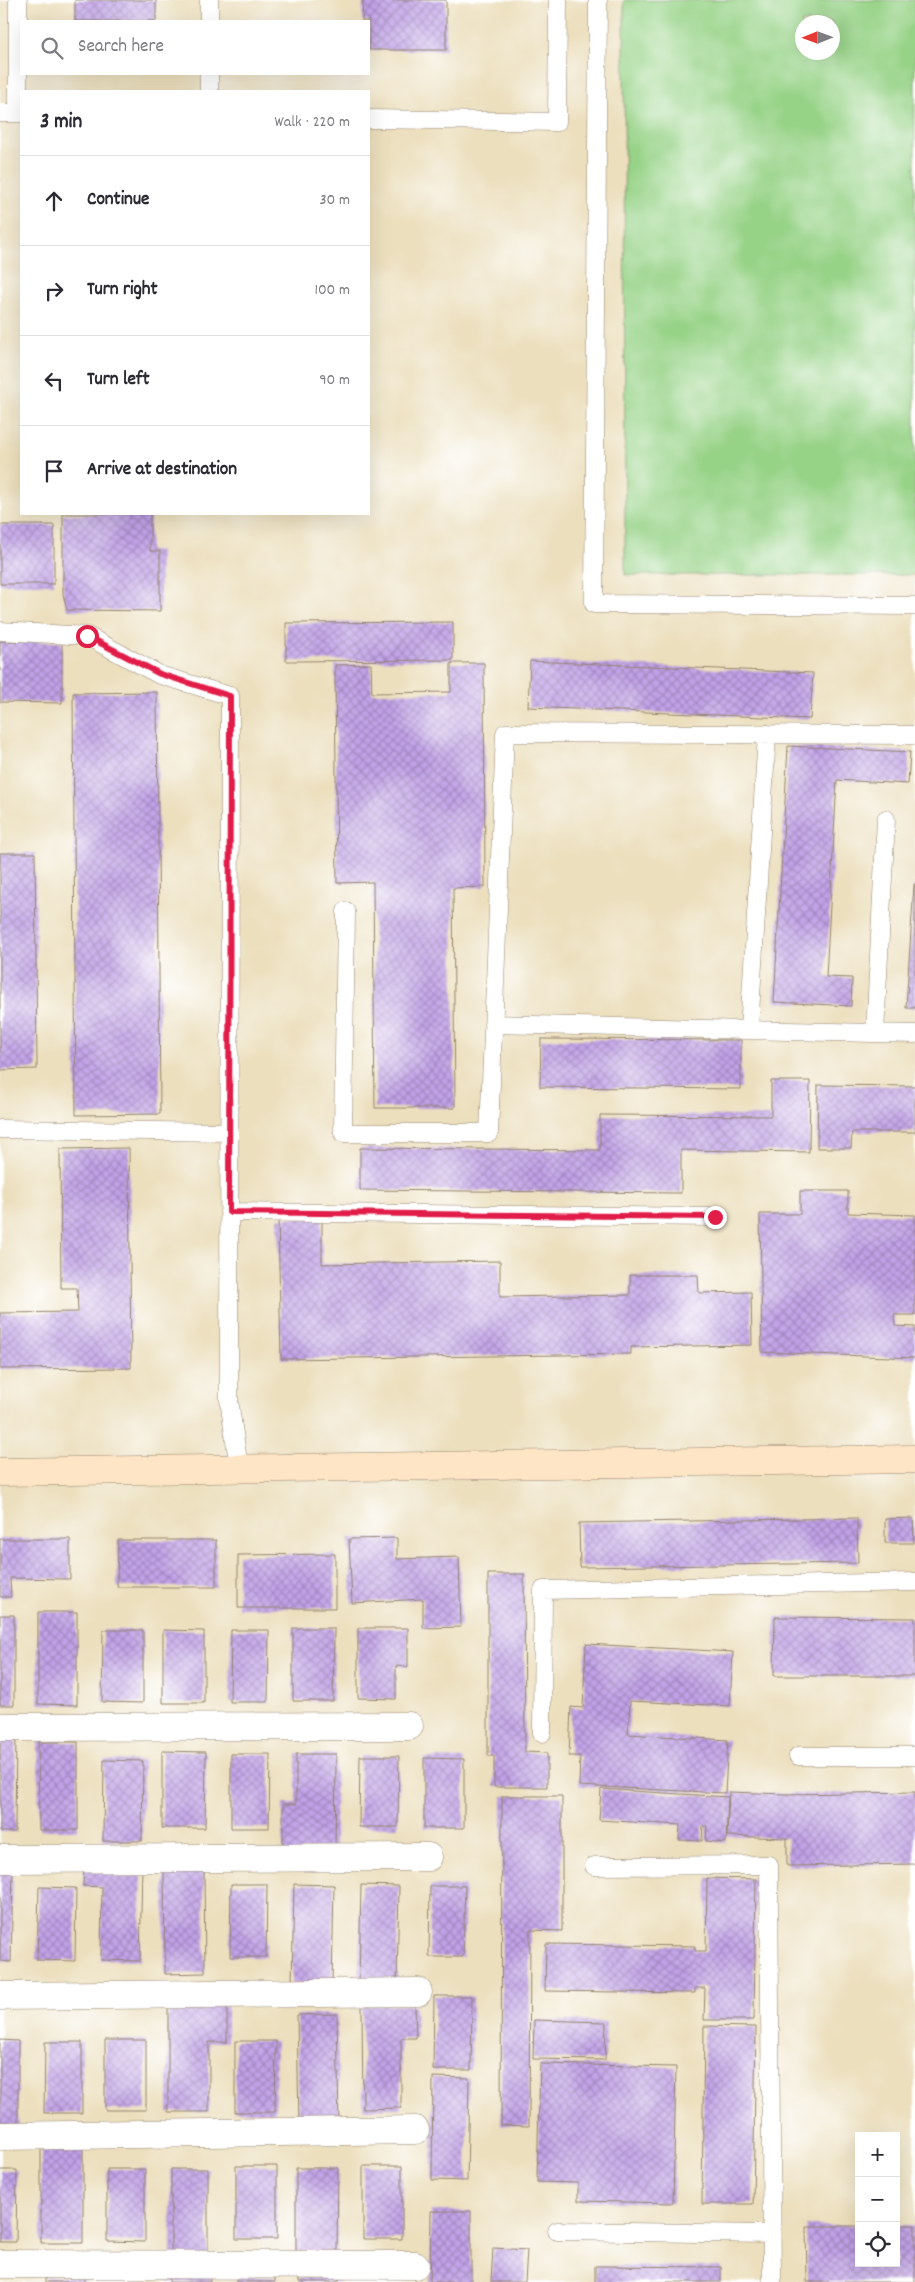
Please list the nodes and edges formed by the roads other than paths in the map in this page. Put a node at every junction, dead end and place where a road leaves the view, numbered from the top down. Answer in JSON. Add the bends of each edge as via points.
{"nodes":[{"id":1,"x":18,"y":0,"type":"edge"},
{"id":2,"x":209,"y":0,"type":"edge"},
{"id":3,"x":558,"y":0,"type":"edge"},
{"id":4,"x":598,"y":0,"type":"edge"},
{"id":5,"x":209,"y":20,"type":"edge"},
{"id":6,"x":209,"y":75,"type":"edge"},
{"id":7,"x":209,"y":90,"type":"edge"},
{"id":8,"x":0,"y":113,"type":"edge"},
{"id":9,"x":20,"y":113,"type":"edge"},
{"id":10,"x":370,"y":119,"type":"edge"},
{"id":11,"x":915,"y":606,"type":"edge"},
{"id":12,"x":0,"y":631,"type":"edge"},
{"id":13,"x":767,"y":734,"type":"junction"},
{"id":14,"x":915,"y":735,"type":"edge"},
{"id":15,"x":886,"y":819,"type":"dead end"},
{"id":16,"x":346,"y":911,"type":"dead end"},
{"id":17,"x":494,"y":1024,"type":"junction"},
{"id":18,"x":749,"y":1030,"type":"junction"},
{"id":19,"x":875,"y":1033,"type":"junction"},
{"id":20,"x":915,"y":1034,"type":"edge"},
{"id":21,"x":0,"y":1129,"type":"edge"},
{"id":22,"x":229,"y":1132,"type":"junction"},
{"id":23,"x":229,"y":1212,"type":"junction"},
{"id":24,"x":715,"y":1217,"type":"dead end"},
{"id":25,"x":915,"y":1459,"type":"edge"},
{"id":26,"x":239,"y":1468,"type":"junction"},
{"id":27,"x":0,"y":1472,"type":"edge"},
{"id":28,"x":915,"y":1582,"type":"edge"},
{"id":29,"x":0,"y":1726,"type":"edge"},
{"id":30,"x":409,"y":1726,"type":"dead end"},
{"id":31,"x":542,"y":1733,"type":"dead end"},
{"id":32,"x":798,"y":1756,"type":"dead end"},
{"id":33,"x":915,"y":1756,"type":"edge"},
{"id":34,"x":428,"y":1857,"type":"dead end"},
{"id":35,"x":0,"y":1858,"type":"edge"},
{"id":36,"x":594,"y":1866,"type":"dead end"},
{"id":37,"x":418,"y":1992,"type":"dead end"},
{"id":38,"x":0,"y":1996,"type":"edge"},
{"id":39,"x":415,"y":2130,"type":"dead end"},
{"id":40,"x":0,"y":2136,"type":"edge"},
{"id":41,"x":557,"y":2231,"type":"dead end"},
{"id":42,"x":771,"y":2234,"type":"junction"},
{"id":43,"x":0,"y":2264,"type":"edge"},
{"id":44,"x":415,"y":2265,"type":"dead end"},
{"id":45,"x":772,"y":2282,"type":"edge"}],
"edges":[{"from":1,"to":9,"type":"lane"},
{"from":2,"to":5,"type":"lane"},
{"from":3,"to":10,"type":"lane","via":[[557,122]]},
{"from":4,"to":11,"type":"lane","via":[[594,604]]},
{"from":6,"to":7,"type":"lane"},
{"from":8,"to":9,"type":"lane"},
{"from":12,"to":22,"type":"lane","via":[[87,636],[160,674],[230,696]]},
{"from":13,"to":14,"type":"lane"},
{"from":13,"to":17,"type":"lane","via":[[505,733]]},
{"from":13,"to":18,"type":"lane"},
{"from":15,"to":19,"type":"lane"},
{"from":16,"to":17,"type":"lane","via":[[343,1133],[489,1133]]},
{"from":17,"to":18,"type":"lane"},
{"from":18,"to":19,"type":"lane"},
{"from":19,"to":20,"type":"lane"},
{"from":21,"to":22,"type":"lane"},
{"from":22,"to":23,"type":"lane"},
{"from":23,"to":24,"type":"lane"},
{"from":23,"to":26,"type":"lane","via":[[229,1400]]},
{"from":25,"to":26,"type":"street"},
{"from":26,"to":27,"type":"street"},
{"from":28,"to":31,"type":"lane","via":[[542,1590]]},
{"from":29,"to":30,"type":"street"},
{"from":32,"to":33,"type":"lane"},
{"from":34,"to":35,"type":"street"},
{"from":36,"to":42,"type":"lane","via":[[769,1865]]},
{"from":37,"to":38,"type":"street"},
{"from":39,"to":40,"type":"street"},
{"from":41,"to":42,"type":"lane"},
{"from":42,"to":45,"type":"lane"},
{"from":43,"to":44,"type":"street"}]}
